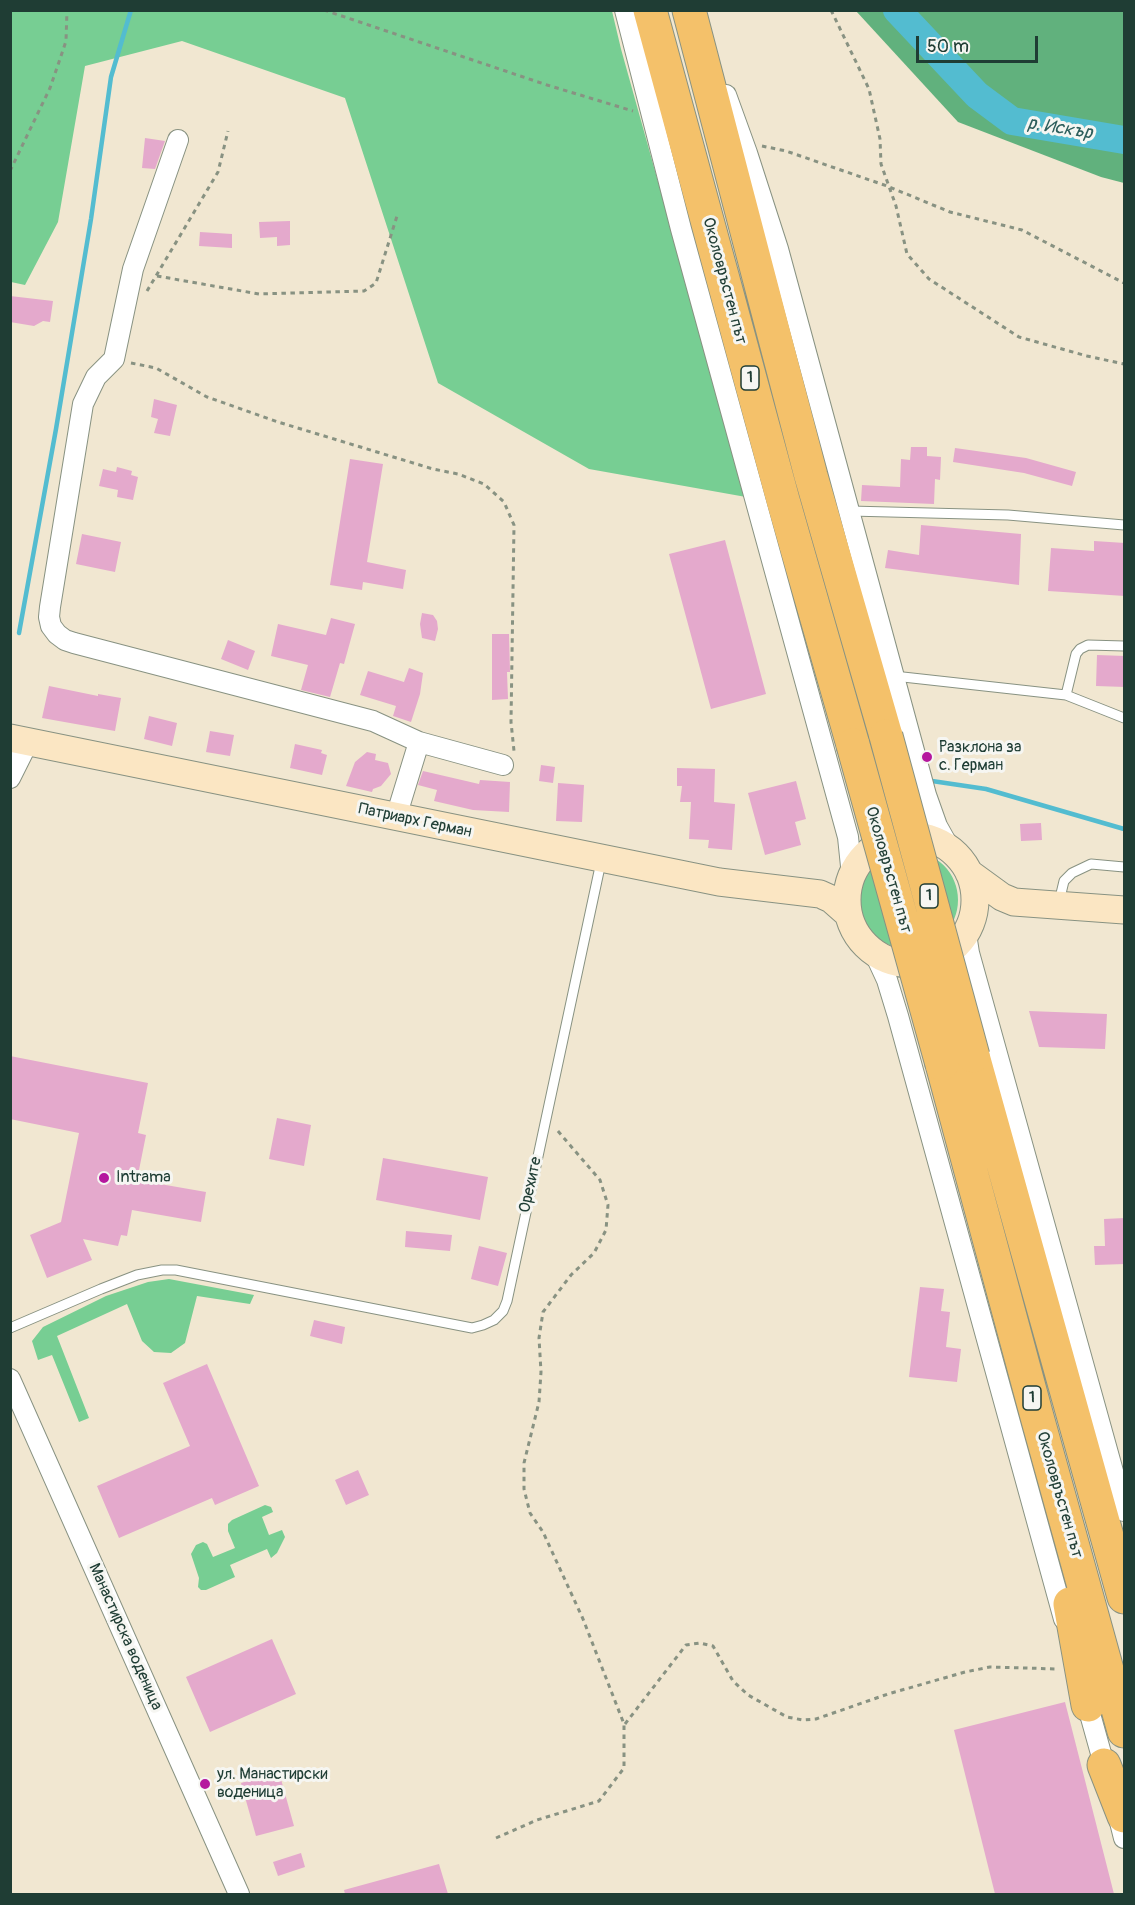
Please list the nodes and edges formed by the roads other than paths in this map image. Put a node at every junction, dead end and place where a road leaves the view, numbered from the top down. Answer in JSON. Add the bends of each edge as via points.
{"nodes":[{"id":1,"x":625,"y":10,"type":"edge"},
{"id":2,"x":650,"y":10,"type":"edge"},
{"id":3,"x":689,"y":10,"type":"edge"},
{"id":4,"x":699,"y":10,"type":"edge"},
{"id":5,"x":178,"y":140,"type":"dead end"},
{"id":6,"x":850,"y":511,"type":"junction"},
{"id":7,"x":1125,"y":525,"type":"edge"},
{"id":8,"x":1125,"y":646,"type":"edge"},
{"id":9,"x":894,"y":676,"type":"junction"},
{"id":10,"x":1066,"y":695,"type":"junction"},
{"id":11,"x":1125,"y":718,"type":"edge"},
{"id":12,"x":19,"y":740,"type":"edge"},
{"id":13,"x":419,"y":742,"type":"junction"},
{"id":14,"x":503,"y":765,"type":"road end"},
{"id":15,"x":10,"y":778,"type":"edge"},
{"id":16,"x":396,"y":817,"type":"junction"},
{"id":17,"x":951,"y":850,"type":"junction"},
{"id":18,"x":602,"y":859,"type":"junction"},
{"id":19,"x":1125,"y":867,"type":"edge"},
{"id":20,"x":969,"y":873,"type":"junction"},
{"id":21,"x":851,"y":878,"type":"junction"},
{"id":22,"x":820,"y":894,"type":"junction"},
{"id":23,"x":1014,"y":902,"type":"junction"},
{"id":24,"x":1059,"y":906,"type":"junction"},
{"id":25,"x":1125,"y":910,"type":"edge"},
{"id":26,"x":848,"y":914,"type":"junction"},
{"id":27,"x":969,"y":928,"type":"junction"},
{"id":28,"x":875,"y":954,"type":"junction"},
{"id":29,"x":10,"y":1328,"type":"edge"},
{"id":30,"x":10,"y":1379,"type":"edge"},
{"id":31,"x":1067,"y":1395,"type":"junction"},
{"id":32,"x":1036,"y":1413,"type":"junction"},
{"id":33,"x":1125,"y":1511,"type":"edge"},
{"id":34,"x":1125,"y":1555,"type":"edge"},
{"id":35,"x":1125,"y":1597,"type":"edge"},
{"id":36,"x":1088,"y":1705,"type":"junction"},
{"id":37,"x":1125,"y":1731,"type":"edge"},
{"id":38,"x":1104,"y":1765,"type":"junction"},
{"id":39,"x":1125,"y":1816,"type":"edge"},
{"id":40,"x":1125,"y":1838,"type":"edge"},
{"id":41,"x":239,"y":1894,"type":"edge"}],
"edges":[{"from":1,"to":21,"type":"street","via":[[848,837]]},
{"from":2,"to":32,"type":"highway","name":"Околовръстен път","number":"1","bridge":true},
{"from":3,"to":31,"type":"highway","name":"Околовръстен път","number":"1","bridge":true,"via":[[811,476]]},
{"from":4,"to":6,"type":"street","via":[[778,249]]},
{"from":5,"to":13,"type":"street","via":[[133,269],[114,359],[96,377],[83,404],[50,607],[51,626],[74,643],[373,721]]},
{"from":6,"to":7,"type":"lane","via":[[1008,515]]},
{"from":6,"to":9,"type":"street"},
{"from":8,"to":10,"type":"lane","via":[[1088,645],[1080,649]]},
{"from":9,"to":10,"type":"lane"},
{"from":9,"to":17,"type":"street","via":[[926,795]]},
{"from":10,"to":11,"type":"lane"},
{"from":12,"to":15,"type":"street"},
{"from":12,"to":16,"type":"street","name":"Патриарх Герман"},
{"from":13,"to":14,"type":"street"},
{"from":13,"to":16,"type":"street"},
{"from":16,"to":18,"type":"street","name":"Патриарх Герман"},
{"from":17,"to":20,"type":"street"},
{"from":17,"to":21,"type":"street","via":[[926,838],[896,838],[874,847],[862,858]]},
{"from":18,"to":22,"type":"street","name":"Патриарх Герман","via":[[719,882]]},
{"from":18,"to":29,"type":"lane","name":"Орехите","via":[[507,1301],[494,1320],[472,1328],[162,1270],[137,1275]]},
{"from":19,"to":24,"type":"lane","via":[[1091,864],[1072,873],[1064,882]]},
{"from":20,"to":23,"type":"street"},
{"from":20,"to":27,"type":"street","via":[[975,894]]},
{"from":21,"to":22,"type":"street","name":"Патриарх Герман","via":[[843,886]]},
{"from":21,"to":26,"type":"street"},
{"from":22,"to":26,"type":"street","name":"Патриарх Герман","via":[[831,898]]},
{"from":23,"to":24,"type":"street"},
{"from":23,"to":27,"type":"street"},
{"from":24,"to":25,"type":"street"},
{"from":26,"to":28,"type":"street","via":[[858,936]]},
{"from":27,"to":28,"type":"street","via":[[957,945],[928,962],[906,964]]},
{"from":27,"to":33,"type":"street","via":[[969,953]]},
{"from":28,"to":36,"type":"street","via":[[898,1016]]},
{"from":30,"to":41,"type":"street","name":"Манастирска воденица"},
{"from":31,"to":34,"type":"highway"},
{"from":31,"to":35,"type":"highway","name":"Околовръстен път","number":"1"},
{"from":32,"to":36,"type":"highway"},
{"from":32,"to":37,"type":"highway","name":"Околовръстен път","number":"1"},
{"from":36,"to":38,"type":"street"},
{"from":38,"to":39,"type":"highway"},
{"from":38,"to":40,"type":"street"}]}
